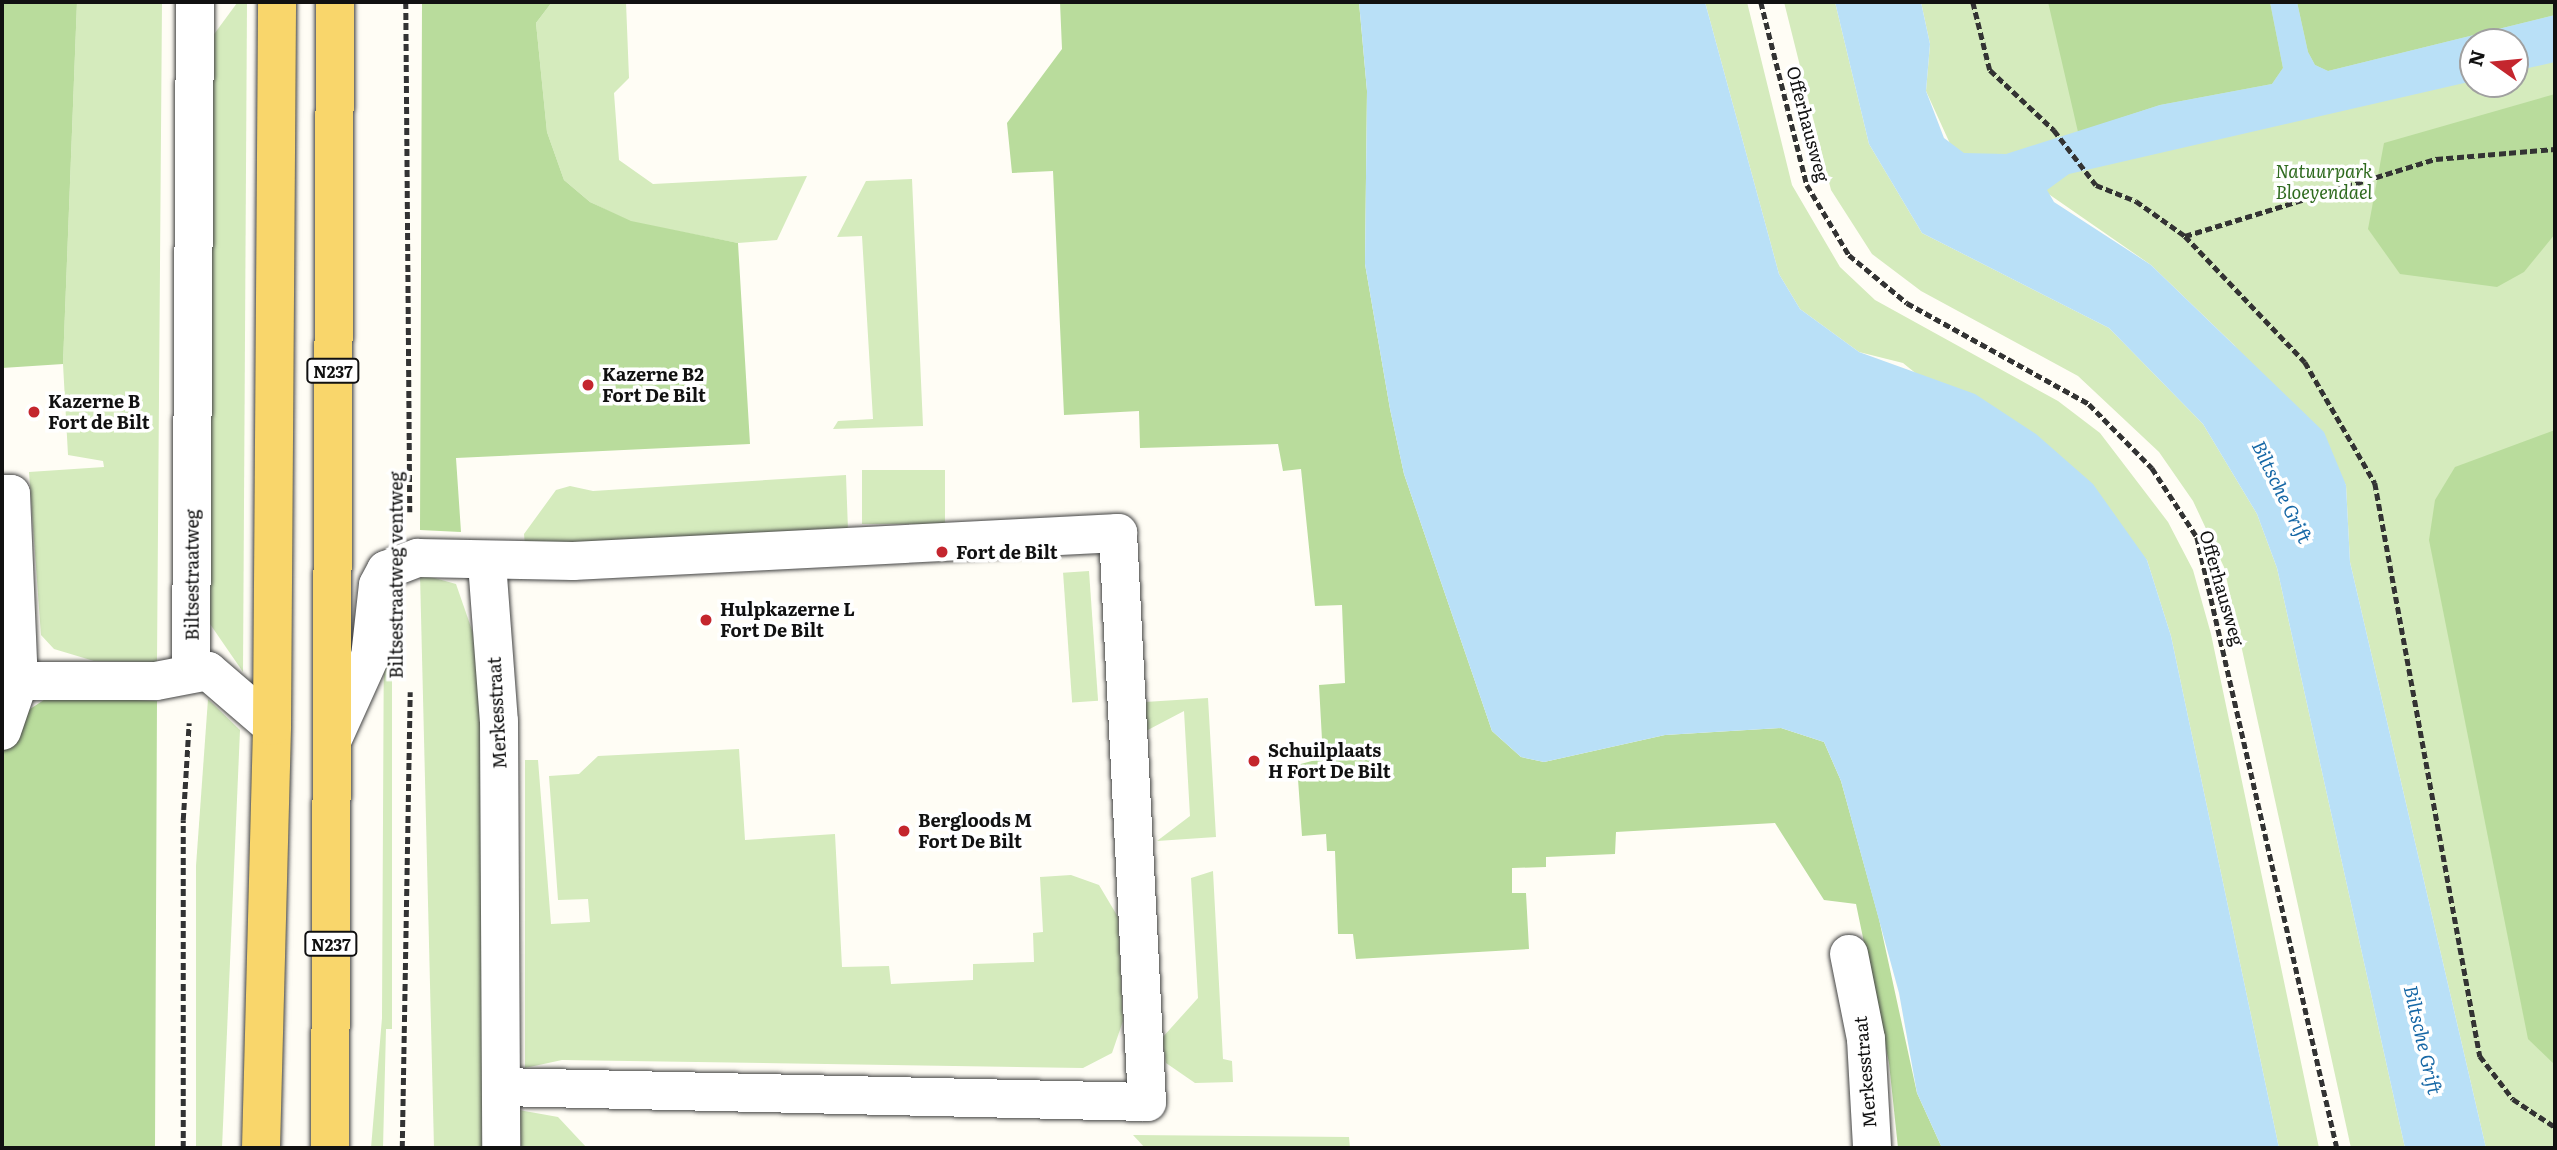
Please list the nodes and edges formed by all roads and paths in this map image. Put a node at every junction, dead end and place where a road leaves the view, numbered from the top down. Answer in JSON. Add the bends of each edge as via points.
{"nodes":[{"id":1,"x":195,"y":2,"type":"edge"},
{"id":2,"x":277,"y":2,"type":"edge"},
{"id":3,"x":335,"y":2,"type":"edge"},
{"id":4,"x":406,"y":2,"type":"edge"},
{"id":5,"x":1761,"y":2,"type":"edge"},
{"id":6,"x":1973,"y":2,"type":"edge"},
{"id":7,"x":2555,"y":149,"type":"edge"},
{"id":8,"x":2185,"y":236,"type":"junction"},
{"id":9,"x":2,"y":494,"type":"edge"},
{"id":10,"x":410,"y":561,"type":"junction"},
{"id":11,"x":487,"y":563,"type":"junction"},
{"id":12,"x":191,"y":673,"type":"junction"},
{"id":13,"x":19,"y":681,"type":"junction"},
{"id":14,"x":410,"y":686,"type":"dead end"},
{"id":15,"x":272,"y":726,"type":"junction"},
{"id":16,"x":2,"y":731,"type":"edge"},
{"id":17,"x":332,"y":741,"type":"junction"},
{"id":18,"x":1849,"y":954,"type":"dead end"},
{"id":19,"x":502,"y":1087,"type":"junction"},
{"id":20,"x":2555,"y":1127,"type":"edge"},
{"id":21,"x":183,"y":1148,"type":"edge"},
{"id":22,"x":261,"y":1148,"type":"edge"},
{"id":23,"x":330,"y":1148,"type":"edge"},
{"id":24,"x":402,"y":1148,"type":"edge"},
{"id":25,"x":501,"y":1148,"type":"edge"},
{"id":26,"x":1872,"y":1148,"type":"edge"},
{"id":27,"x":2337,"y":1148,"type":"edge"}],
"edges":[{"from":1,"to":12,"type":"street","name":"Biltsestraatweg"},
{"from":2,"to":15,"type":"main road"},
{"from":3,"to":17,"type":"main road","number":"N237"},
{"from":4,"to":10,"type":"path","name":"Biltsestraatweg ventweg"},
{"from":5,"to":27,"type":"path","name":"Offerhausweg","via":[[1807,185],[1849,255],[1907,303],[2089,404],[2152,468],[2197,537]]},
{"from":6,"to":8,"type":"path","via":[[1990,70],[2054,130],[2091,180],[2136,201]]},
{"from":7,"to":8,"type":"path","via":[[2436,159]]},
{"from":8,"to":20,"type":"path","via":[[2305,362],[2375,483],[2480,1056],[2513,1099]]},
{"from":9,"to":13,"type":"street","via":[[11,494]]},
{"from":10,"to":11,"type":"street"},
{"from":10,"to":17,"type":"street","via":[[386,570],[378,584],[370,657]]},
{"from":11,"to":19,"type":"street","name":"Merkesstraat","via":[[499,721]]},
{"from":11,"to":19,"type":"street","via":[[1118,534],[1147,1102]]},
{"from":12,"to":13,"type":"street","via":[[156,681]]},
{"from":12,"to":15,"type":"street","via":[[208,671]]},
{"from":12,"to":21,"type":"path","via":[[183,820]]},
{"from":13,"to":16,"type":"street"},
{"from":14,"to":24,"type":"path","name":"Biltsestraatweg ventweg"},
{"from":15,"to":22,"type":"main road"},
{"from":17,"to":23,"type":"main road","number":"N237"},
{"from":18,"to":26,"type":"street","name":"Merkesstraat","via":[[1866,1039]]},
{"from":19,"to":25,"type":"street","name":"Merkesstraat"}]}
